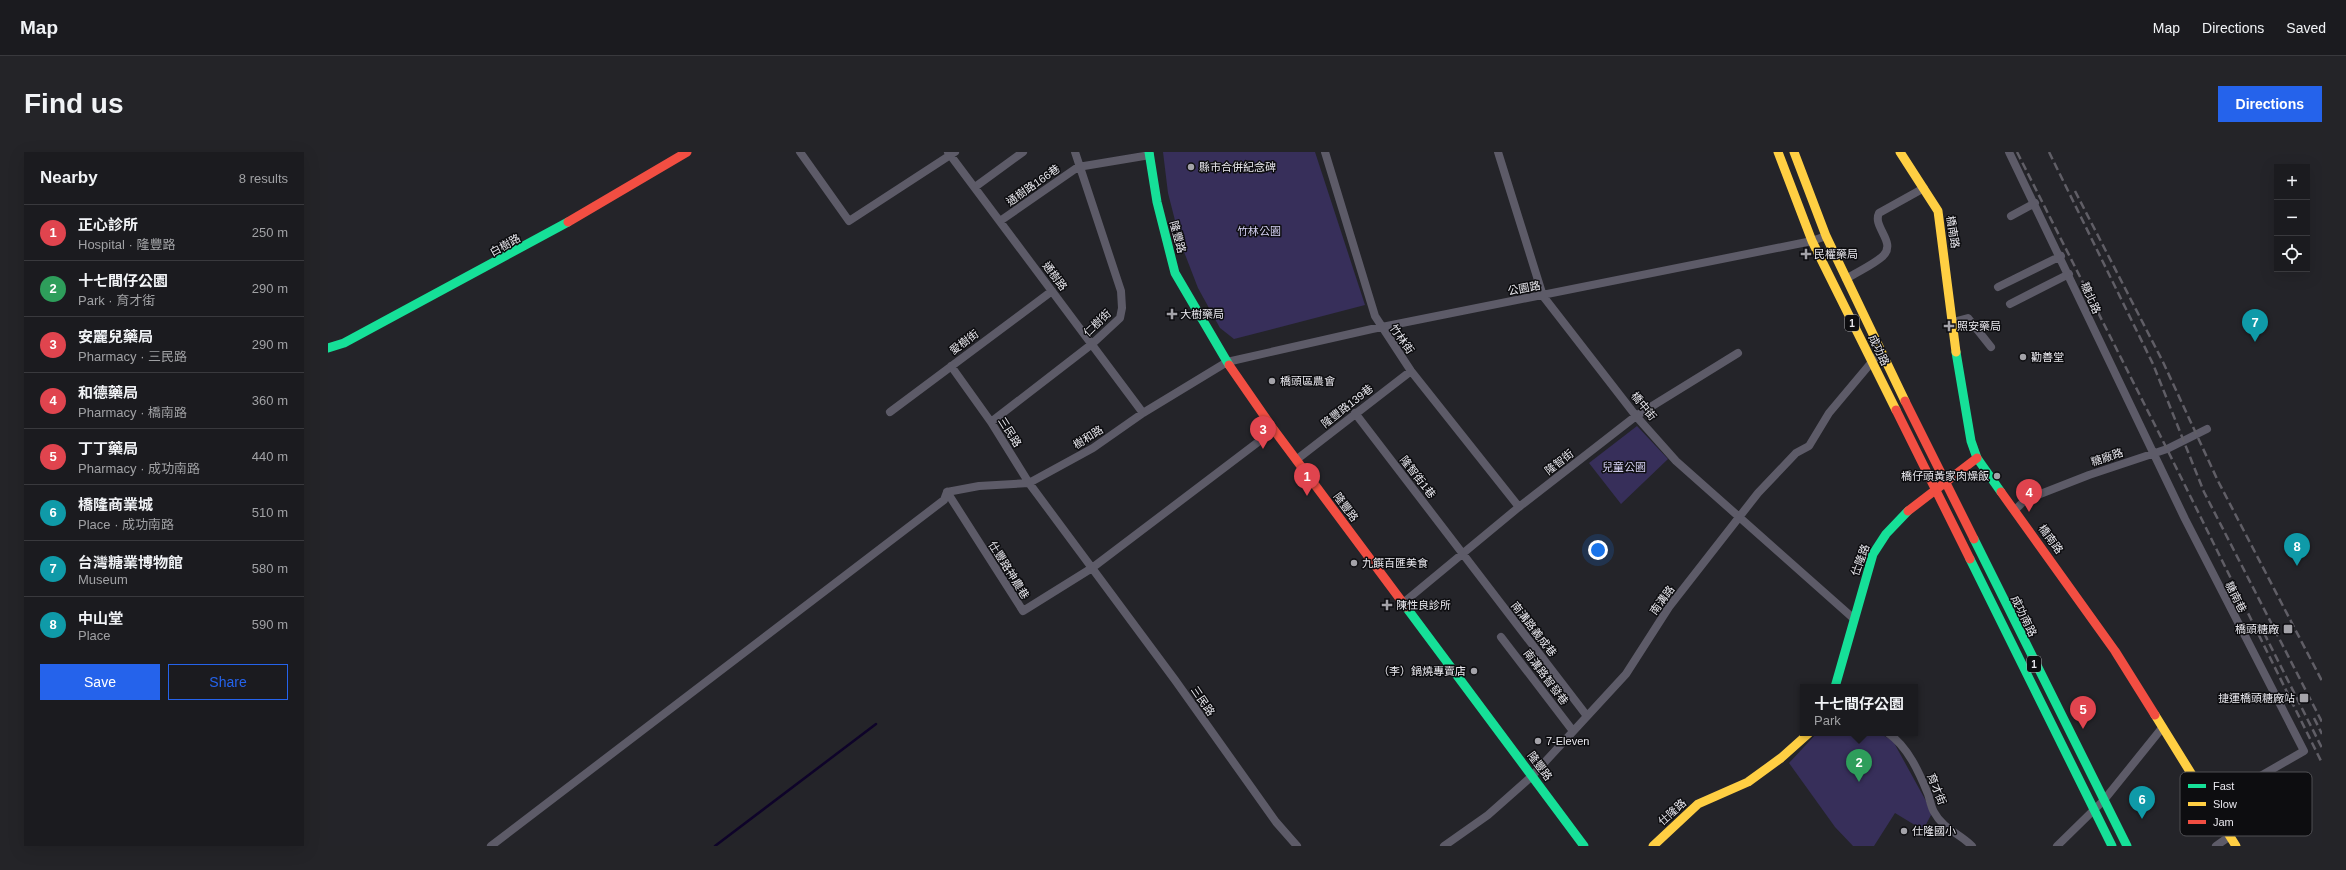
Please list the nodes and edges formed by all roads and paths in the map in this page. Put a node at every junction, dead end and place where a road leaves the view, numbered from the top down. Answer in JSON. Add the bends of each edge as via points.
{"nodes":[{"id":1,"x":688,"y":152,"type":"edge"},
{"id":2,"x":800,"y":152,"type":"edge"},
{"id":3,"x":1023,"y":152,"type":"edge"},
{"id":4,"x":1075,"y":152,"type":"edge"},
{"id":5,"x":1325,"y":152,"type":"edge"},
{"id":6,"x":1498,"y":152,"type":"edge"},
{"id":7,"x":1778,"y":152,"type":"edge"},
{"id":8,"x":1794,"y":152,"type":"edge"},
{"id":9,"x":1900,"y":152,"type":"edge"},
{"id":10,"x":2009,"y":152,"type":"edge"},
{"id":11,"x":951,"y":153,"type":"edge"},
{"id":12,"x":1149,"y":154,"type":"edge"},
{"id":13,"x":1078,"y":167,"type":"junction"},
{"id":14,"x":975,"y":187,"type":"junction"},
{"id":15,"x":1924,"y":188,"type":"junction"},
{"id":16,"x":2035,"y":203,"type":"junction"},
{"id":17,"x":2011,"y":216,"type":"dead end"},
{"id":18,"x":1000,"y":222,"type":"junction"},
{"id":19,"x":1826,"y":236,"type":"junction"},
{"id":20,"x":1812,"y":241,"type":"junction"},
{"id":21,"x":2061,"y":256,"type":"junction"},
{"id":22,"x":2069,"y":274,"type":"junction"},
{"id":23,"x":1846,"y":279,"type":"junction"},
{"id":24,"x":1998,"y":287,"type":"dead end"},
{"id":25,"x":1052,"y":290,"type":"junction"},
{"id":26,"x":1543,"y":296,"type":"junction"},
{"id":27,"x":2010,"y":304,"type":"dead end"},
{"id":28,"x":1953,"y":322,"type":"junction"},
{"id":29,"x":1381,"y":328,"type":"junction"},
{"id":30,"x":1092,"y":344,"type":"junction"},
{"id":31,"x":1991,"y":347,"type":"dead end"},
{"id":32,"x":328,"y":348,"type":"edge"},
{"id":33,"x":1880,"y":351,"type":"junction"},
{"id":34,"x":1738,"y":353,"type":"dead end"},
{"id":35,"x":1227,"y":362,"type":"junction"},
{"id":36,"x":1871,"y":362,"type":"junction"},
{"id":37,"x":951,"y":366,"type":"junction"},
{"id":38,"x":1411,"y":371,"type":"junction"},
{"id":39,"x":890,"y":412,"type":"dead end"},
{"id":40,"x":1143,"y":413,"type":"junction"},
{"id":41,"x":1355,"y":413,"type":"junction"},
{"id":42,"x":1636,"y":416,"type":"junction"},
{"id":43,"x":991,"y":422,"type":"junction"},
{"id":44,"x":2207,"y":429,"type":"dead end"},
{"id":45,"x":1274,"y":430,"type":"junction"},
{"id":46,"x":2153,"y":454,"type":"junction"},
{"id":47,"x":1977,"y":458,"type":"junction"},
{"id":48,"x":1296,"y":460,"type":"junction"},
{"id":49,"x":1943,"y":482,"type":"junction"},
{"id":50,"x":1029,"y":483,"type":"junction"},
{"id":51,"x":1935,"y":490,"type":"junction"},
{"id":52,"x":947,"y":492,"type":"junction"},
{"id":53,"x":1519,"y":507,"type":"junction"},
{"id":54,"x":2015,"y":510,"type":"junction"},
{"id":55,"x":1740,"y":517,"type":"junction"},
{"id":56,"x":2197,"y":544,"type":"joint"},
{"id":57,"x":1464,"y":555,"type":"junction"},
{"id":58,"x":1092,"y":568,"type":"junction"},
{"id":59,"x":1403,"y":603,"type":"junction"},
{"id":60,"x":1853,"y":618,"type":"junction"},
{"id":61,"x":1501,"y":637,"type":"dead end"},
{"id":62,"x":1836,"y":684,"type":"edge"},
{"id":63,"x":1588,"y":716,"type":"junction"},
{"id":64,"x":2162,"y":728,"type":"junction"},
{"id":65,"x":1573,"y":731,"type":"junction"},
{"id":66,"x":1806,"y":736,"type":"edge"},
{"id":67,"x":1892,"y":736,"type":"edge"},
{"id":68,"x":2189,"y":772,"type":"edge"},
{"id":69,"x":2267,"y":772,"type":"edge"},
{"id":70,"x":1532,"y":776,"type":"junction"},
{"id":71,"x":2104,"y":800,"type":"junction"},
{"id":72,"x":2096,"y":809,"type":"junction"},
{"id":73,"x":2230,"y":836,"type":"joint"},
{"id":74,"x":491,"y":846,"type":"edge"},
{"id":75,"x":1297,"y":846,"type":"edge"},
{"id":76,"x":1444,"y":846,"type":"edge"},
{"id":77,"x":1584,"y":846,"type":"edge"},
{"id":78,"x":1653,"y":846,"type":"edge"},
{"id":79,"x":1972,"y":846,"type":"edge"},
{"id":80,"x":2057,"y":846,"type":"edge"},
{"id":81,"x":2112,"y":846,"type":"edge"},
{"id":82,"x":2126,"y":846,"type":"edge"},
{"id":83,"x":2216,"y":846,"type":"edge"},
{"id":84,"x":2236,"y":846,"type":"edge"}],
"edges":[{"from":1,"to":32,"type":"street","name":"白樹路","via":[[501,262],[344,343]]},
{"from":2,"to":11,"type":"street","via":[[850,221]]},
{"from":3,"to":14,"type":"street"},
{"from":4,"to":13,"type":"street","name":"仁樹街"},
{"from":5,"to":29,"type":"street","name":"竹林街","via":[[1375,316]]},
{"from":6,"to":26,"type":"street","name":"橋中街"},
{"from":7,"to":20,"type":"street","name":"成功路","number":"1"},
{"from":8,"to":19,"type":"street","name":"成功路","number":"1"},
{"from":9,"to":15,"type":"street","name":"橋南路"},
{"from":10,"to":16,"type":"street","name":"糖北路"},
{"from":11,"to":14,"type":"street","name":"通樹路"},
{"from":12,"to":13,"type":"street","name":"通樹路166巷"},
{"from":12,"to":35,"type":"street","name":"隆豐路","via":[[1157,202],[1175,273]]},
{"from":13,"to":18,"type":"street","name":"通樹路166巷"},
{"from":13,"to":30,"type":"street","name":"仁樹街","via":[[1120,291],[1122,308],[1120,318]]},
{"from":14,"to":18,"type":"street","name":"通樹路"},
{"from":15,"to":23,"type":"street","via":[[1879,213],[1877,220],[1887,241],[1887,249],[1883,255]]},
{"from":15,"to":28,"type":"street","name":"橋南路","via":[[1938,211]]},
{"from":16,"to":17,"type":"street"},
{"from":16,"to":21,"type":"street","name":"糖北路"},
{"from":18,"to":25,"type":"street","name":"通樹路"},
{"from":19,"to":20,"type":"street","name":"公園路"},
{"from":19,"to":23,"type":"street","name":"成功路","number":"1"},
{"from":20,"to":26,"type":"street","name":"公園路"},
{"from":20,"to":36,"type":"street","name":"成功路","number":"1"},
{"from":21,"to":22,"type":"street","name":"糖北路"},
{"from":21,"to":24,"type":"street"},
{"from":22,"to":27,"type":"street"},
{"from":22,"to":46,"type":"street","name":"糖北路","via":[[2074,290],[2130,400]]},
{"from":23,"to":33,"type":"street","name":"成功路","number":"1"},
{"from":25,"to":30,"type":"street","name":"通樹路"},
{"from":25,"to":37,"type":"street","name":"愛樹街"},
{"from":26,"to":29,"type":"street","name":"公園路"},
{"from":26,"to":42,"type":"street","name":"橋中街"},
{"from":28,"to":31,"type":"street","via":[[1968,318]]},
{"from":28,"to":47,"type":"street","name":"橋南路","via":[[1969,429]]},
{"from":29,"to":35,"type":"street","name":"公園路"},
{"from":29,"to":38,"type":"street","name":"竹林街"},
{"from":30,"to":40,"type":"street","name":"通樹路"},
{"from":30,"to":43,"type":"street","name":"仁樹街"},
{"from":33,"to":36,"type":"street","name":"南溝路"},
{"from":33,"to":49,"type":"street","name":"成功路","number":"1"},
{"from":34,"to":42,"type":"street","name":"隆智街"},
{"from":35,"to":40,"type":"street","name":"樹和路"},
{"from":35,"to":45,"type":"street","name":"隆豐路"},
{"from":36,"to":51,"type":"street","name":"成功路","number":"1"},
{"from":36,"to":55,"type":"street","name":"南溝路","via":[[1829,412],[1809,446],[1796,453],[1758,493]]},
{"from":37,"to":39,"type":"street","name":"愛樹街"},
{"from":37,"to":43,"type":"street","name":"三民路"},
{"from":38,"to":41,"type":"street","name":"隆豐路139巷"},
{"from":38,"to":53,"type":"street","name":"竹林街"},
{"from":40,"to":50,"type":"street","name":"樹和路","via":[[1093,448]]},
{"from":41,"to":48,"type":"street","name":"隆豐路139巷"},
{"from":41,"to":57,"type":"street","name":"隆智街1巷"},
{"from":42,"to":53,"type":"street","name":"隆智街"},
{"from":42,"to":55,"type":"street","name":"橋中街","via":[[1691,476]]},
{"from":43,"to":50,"type":"street","name":"三民路"},
{"from":44,"to":46,"type":"street","name":"糖廠路"},
{"from":45,"to":48,"type":"street","name":"隆豐路"},
{"from":45,"to":58,"type":"street"},
{"from":46,"to":54,"type":"street","name":"糖廠路","via":[[2025,500]]},
{"from":46,"to":56,"type":"street","name":"糖北路"},
{"from":47,"to":49,"type":"street","name":"仕隆路"},
{"from":47,"to":54,"type":"street","name":"橋南路"},
{"from":48,"to":59,"type":"street","name":"隆豐路"},
{"from":49,"to":51,"type":"street","name":"仕隆路"},
{"from":49,"to":71,"type":"street","name":"成功南路","number":"1"},
{"from":50,"to":52,"type":"street","name":"樹和路","via":[[979,486]]},
{"from":50,"to":58,"type":"street","name":"三民路"},
{"from":51,"to":60,"type":"street","name":"仕隆路","via":[[1885,534],[1876,548]]},
{"from":51,"to":72,"type":"street","number":"1"},
{"from":52,"to":58,"type":"street","name":"仕豐路神農巷","via":[[1023,611]]},
{"from":52,"to":74,"type":"street","via":[[944,500]]},
{"from":53,"to":57,"type":"street","name":"隆智街"},
{"from":54,"to":64,"type":"street","name":"橋南路","via":[[2115,650]]},
{"from":55,"to":60,"type":"street","name":"橋中街"},
{"from":55,"to":63,"type":"street","name":"南溝路","via":[[1669,607],[1626,674]]},
{"from":56,"to":69,"type":"street","name":"糖南巷","via":[[2304,751]]},
{"from":57,"to":59,"type":"street","name":"隆智街"},
{"from":57,"to":63,"type":"street","name":"南溝路義成巷"},
{"from":58,"to":75,"type":"street","name":"三民路","via":[[1276,822]]},
{"from":59,"to":70,"type":"street","name":"隆豐路"},
{"from":60,"to":62,"type":"street","name":"仕隆路"},
{"from":61,"to":65,"type":"street","name":"南溝路智發巷"},
{"from":63,"to":65,"type":"street","name":"南溝路"},
{"from":64,"to":68,"type":"street","name":"橋南路"},
{"from":64,"to":71,"type":"street"},
{"from":65,"to":70,"type":"street","name":"南溝路"},
{"from":66,"to":78,"type":"street","name":"仕隆路","via":[[1748,782],[1698,804]]},
{"from":67,"to":79,"type":"street","name":"育才街","via":[[1912,760],[1929,796],[1933,811],[1944,828]]},
{"from":70,"to":76,"type":"street","name":"南溝路","via":[[1488,815]]},
{"from":70,"to":77,"type":"street","name":"隆豐路"},
{"from":71,"to":72,"type":"street"},
{"from":71,"to":82,"type":"street","name":"成功南路","number":"1"},
{"from":72,"to":80,"type":"street"},
{"from":72,"to":81,"type":"street","number":"1"},
{"from":73,"to":83,"type":"street"},
{"from":73,"to":84,"type":"street","name":"橋南路"}]}
